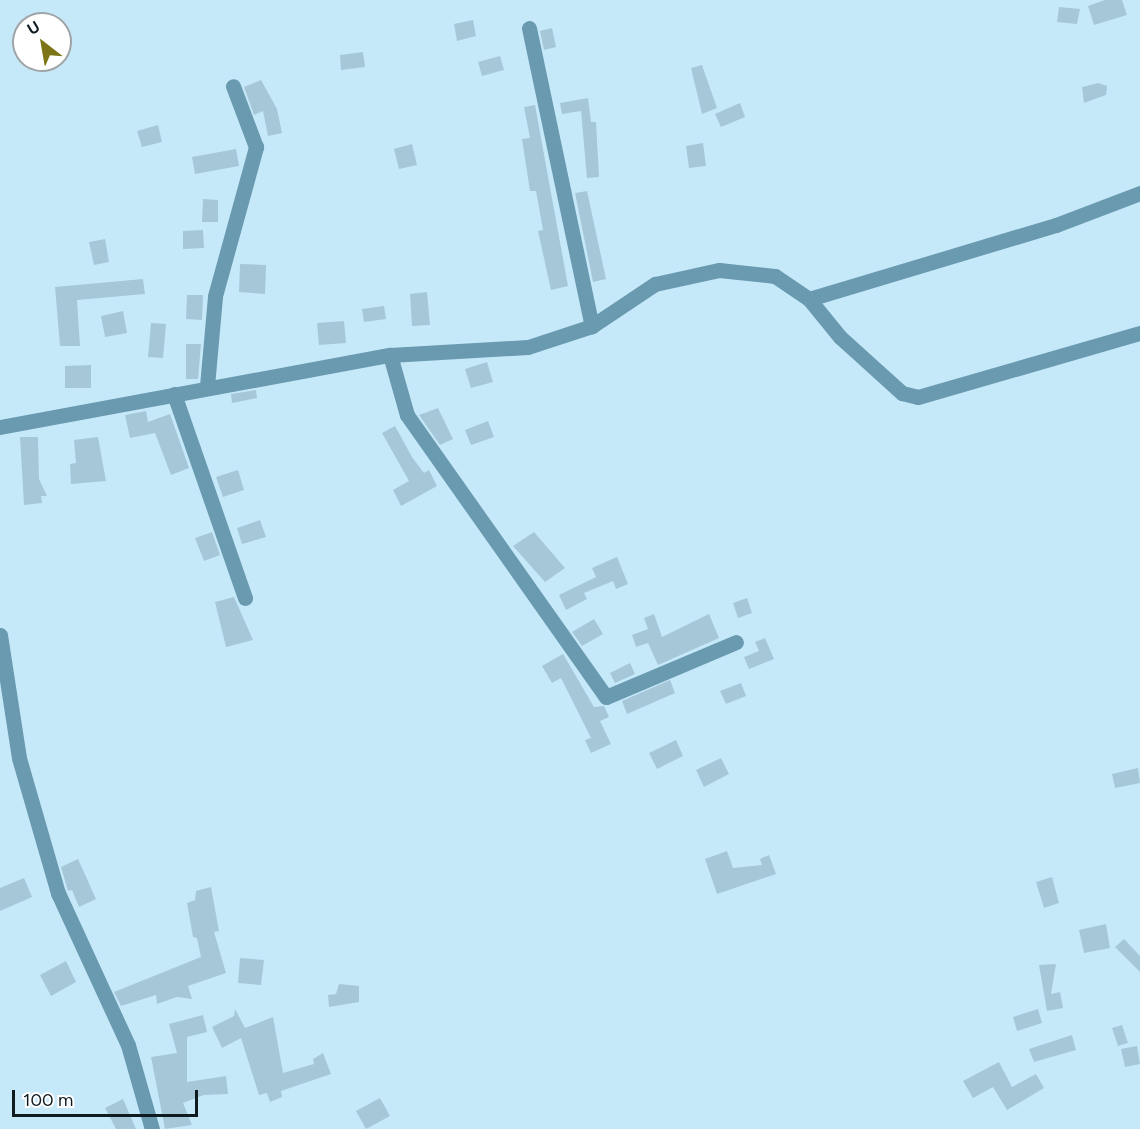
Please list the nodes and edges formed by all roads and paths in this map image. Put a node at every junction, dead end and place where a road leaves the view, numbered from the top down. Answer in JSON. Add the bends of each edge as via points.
{"nodes":[{"id":1,"x":529,"y":28,"type":"dead end"},
{"id":2,"x":233,"y":86,"type":"dead end"},
{"id":3,"x":1140,"y":193,"type":"edge"},
{"id":4,"x":809,"y":299,"type":"junction"},
{"id":5,"x":592,"y":326,"type":"junction"},
{"id":6,"x":1140,"y":333,"type":"edge"},
{"id":7,"x":390,"y":355,"type":"junction"},
{"id":8,"x":207,"y":386,"type":"junction"},
{"id":9,"x":174,"y":394,"type":"junction"},
{"id":10,"x":0,"y":427,"type":"edge"},
{"id":11,"x":246,"y":598,"type":"dead end"},
{"id":12,"x":0,"y":635,"type":"edge"},
{"id":13,"x":736,"y":642,"type":"dead end"},
{"id":14,"x":152,"y":1129,"type":"edge"}],
"edges":[{"from":1,"to":5,"type":"street"},
{"from":2,"to":8,"type":"street","via":[[256,147],[215,296]]},
{"from":3,"to":4,"type":"street","via":[[1056,225]]},
{"from":4,"to":5,"type":"street","via":[[776,276],[719,270],[655,284]]},
{"from":4,"to":6,"type":"street","via":[[840,337],[902,393],[918,397]]},
{"from":5,"to":7,"type":"street","via":[[528,347]]},
{"from":7,"to":8,"type":"street"},
{"from":7,"to":13,"type":"street","via":[[407,415],[606,697]]},
{"from":8,"to":9,"type":"street"},
{"from":9,"to":10,"type":"street"},
{"from":9,"to":11,"type":"street"},
{"from":12,"to":14,"type":"street","via":[[19,758],[58,893],[128,1044]]}]}
